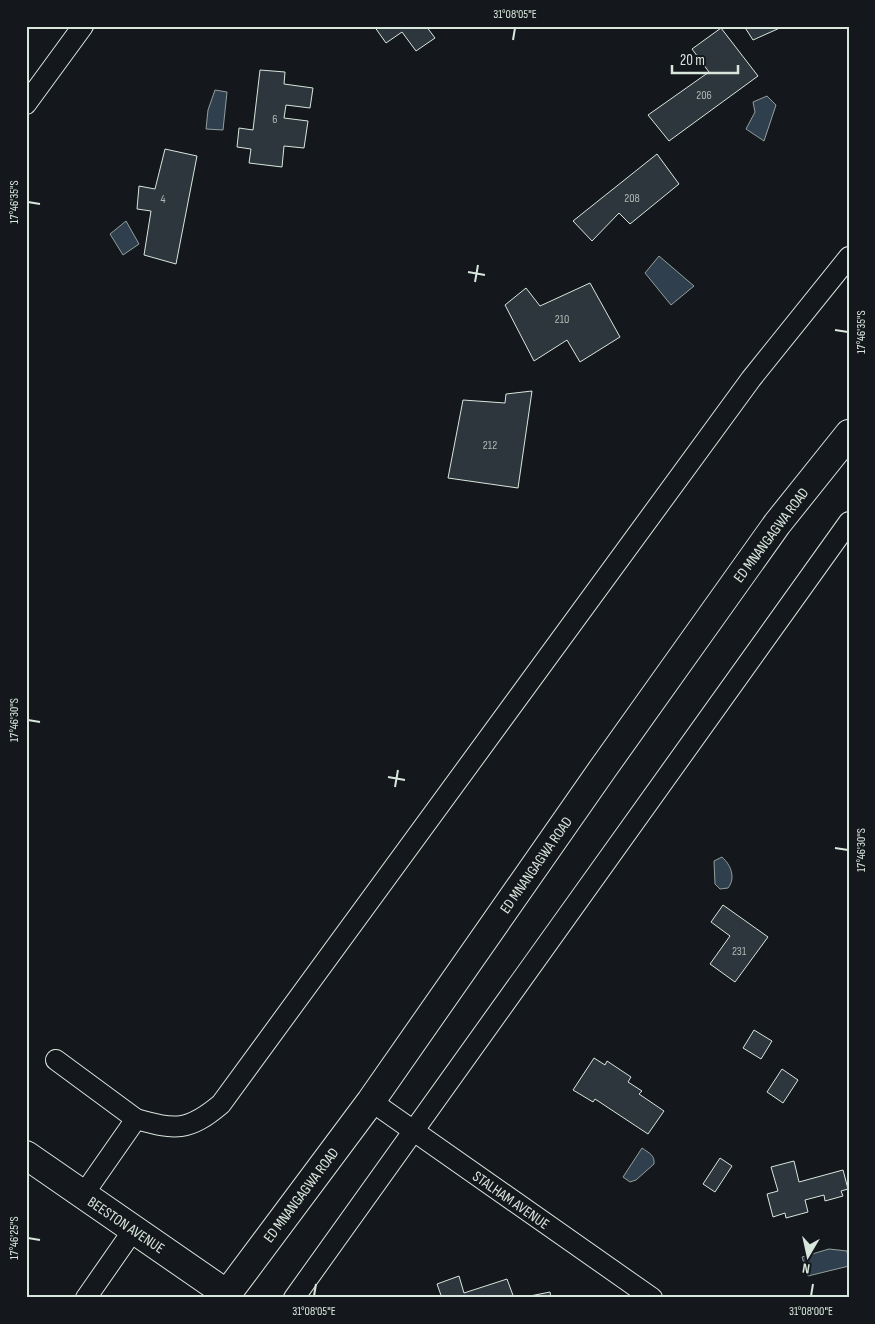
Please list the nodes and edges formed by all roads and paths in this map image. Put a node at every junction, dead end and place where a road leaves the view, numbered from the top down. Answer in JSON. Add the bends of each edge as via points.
{"nodes":[{"id":1,"x":83,"y":26,"type":"edge"},
{"id":2,"x":26,"y":104,"type":"edge"},
{"id":3,"x":849,"y":257,"type":"edge"},
{"id":4,"x":849,"y":434,"type":"edge"},
{"id":5,"x":849,"y":522,"type":"edge"},
{"id":6,"x":56,"y":1060,"type":"dead end"},
{"id":7,"x":371,"y":1101,"type":"junction"},
{"id":8,"x":136,"y":1119,"type":"junction"},
{"id":9,"x":412,"y":1131,"type":"junction"},
{"id":10,"x":26,"y":1155,"type":"edge"},
{"id":11,"x":83,"y":1195,"type":"junction"},
{"id":12,"x":134,"y":1229,"type":"junction"},
{"id":13,"x":225,"y":1296,"type":"edge"},
{"id":14,"x":86,"y":1298,"type":"edge"},
{"id":15,"x":294,"y":1298,"type":"edge"},
{"id":16,"x":652,"y":1298,"type":"edge"}],
"edges":[{"from":1,"to":2,"type":"street"},
{"from":3,"to":8,"type":"street","via":[[751,379],[221,1104],[208,1115],[179,1127],[164,1127]]},
{"from":4,"to":7,"type":"main road","name":"ED MNANGAGWA ROAD","via":[[771,532]]},
{"from":5,"to":9,"type":"street"},
{"from":6,"to":8,"type":"street"},
{"from":7,"to":9,"type":"street","name":"STALHAM AVENUE"},
{"from":7,"to":13,"type":"main road","name":"ED MNANGAGWA ROAD"},
{"from":8,"to":11,"type":"street"},
{"from":9,"to":15,"type":"street"},
{"from":9,"to":16,"type":"street","name":"STALHAM AVENUE"},
{"from":10,"to":11,"type":"main road","name":"BEESTON AVENUE"},
{"from":11,"to":12,"type":"main road","name":"BEESTON AVENUE"},
{"from":12,"to":13,"type":"main road","name":"BEESTON AVENUE"},
{"from":12,"to":14,"type":"street"}]}
